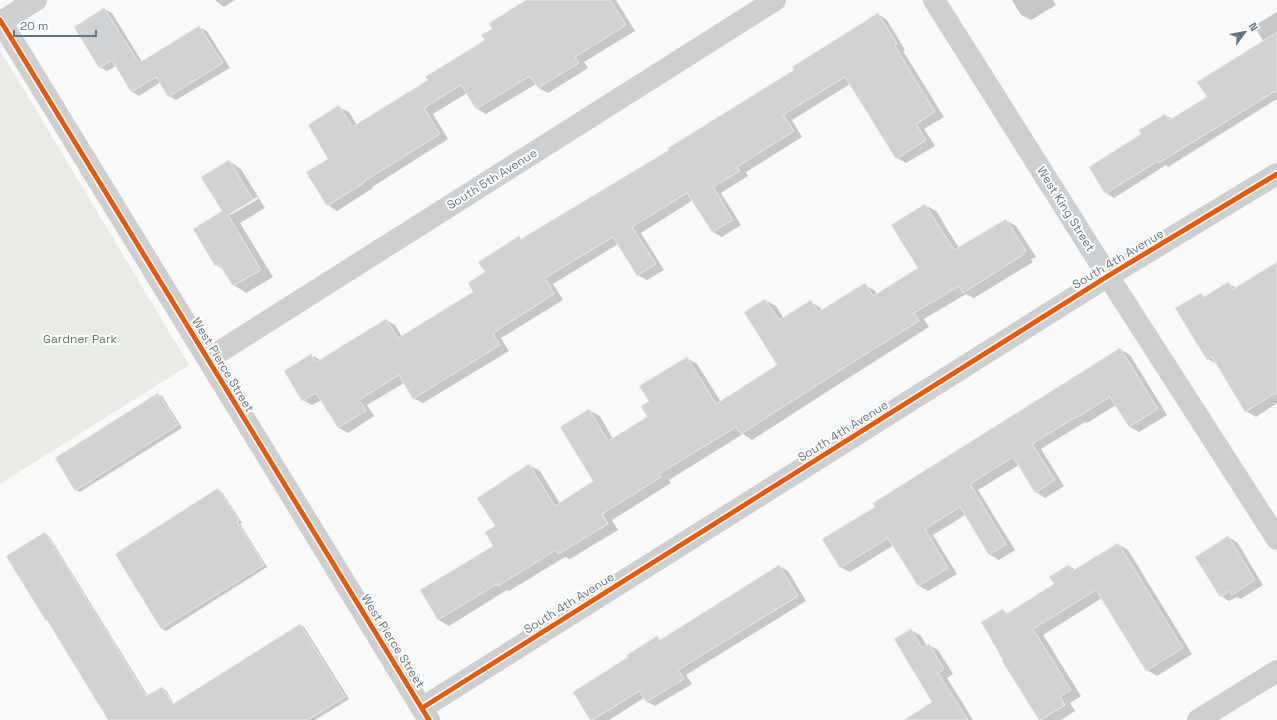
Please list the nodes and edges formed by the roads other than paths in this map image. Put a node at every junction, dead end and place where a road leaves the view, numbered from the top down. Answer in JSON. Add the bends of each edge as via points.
{"nodes":[{"id":1,"x":36,"y":0,"type":"edge"},
{"id":2,"x":775,"y":0,"type":"edge"},
{"id":3,"x":934,"y":0,"type":"edge"},
{"id":4,"x":1,"y":21,"type":"edge"},
{"id":5,"x":1277,"y":174,"type":"edge"},
{"id":6,"x":1108,"y":276,"type":"junction"},
{"id":7,"x":208,"y":358,"type":"junction"},
{"id":8,"x":1277,"y":539,"type":"edge"},
{"id":9,"x":1277,"y":671,"type":"edge"},
{"id":10,"x":426,"y":714,"type":"edge"},
{"id":11,"x":1198,"y":720,"type":"edge"}],
"edges":[{"from":1,"to":4,"type":"street"},
{"from":2,"to":7,"type":"street","name":"South 5th Avenue"},
{"from":3,"to":6,"type":"street","name":"West King Street"},
{"from":4,"to":7,"type":"street","name":"West Pierce Street"},
{"from":5,"to":6,"type":"street","name":"South 4th Avenue"},
{"from":6,"to":8,"type":"street","name":"West King Street"},
{"from":6,"to":10,"type":"street","name":"South 4th Avenue"},
{"from":7,"to":10,"type":"street","name":"West Pierce Street"},
{"from":9,"to":11,"type":"street"}]}
